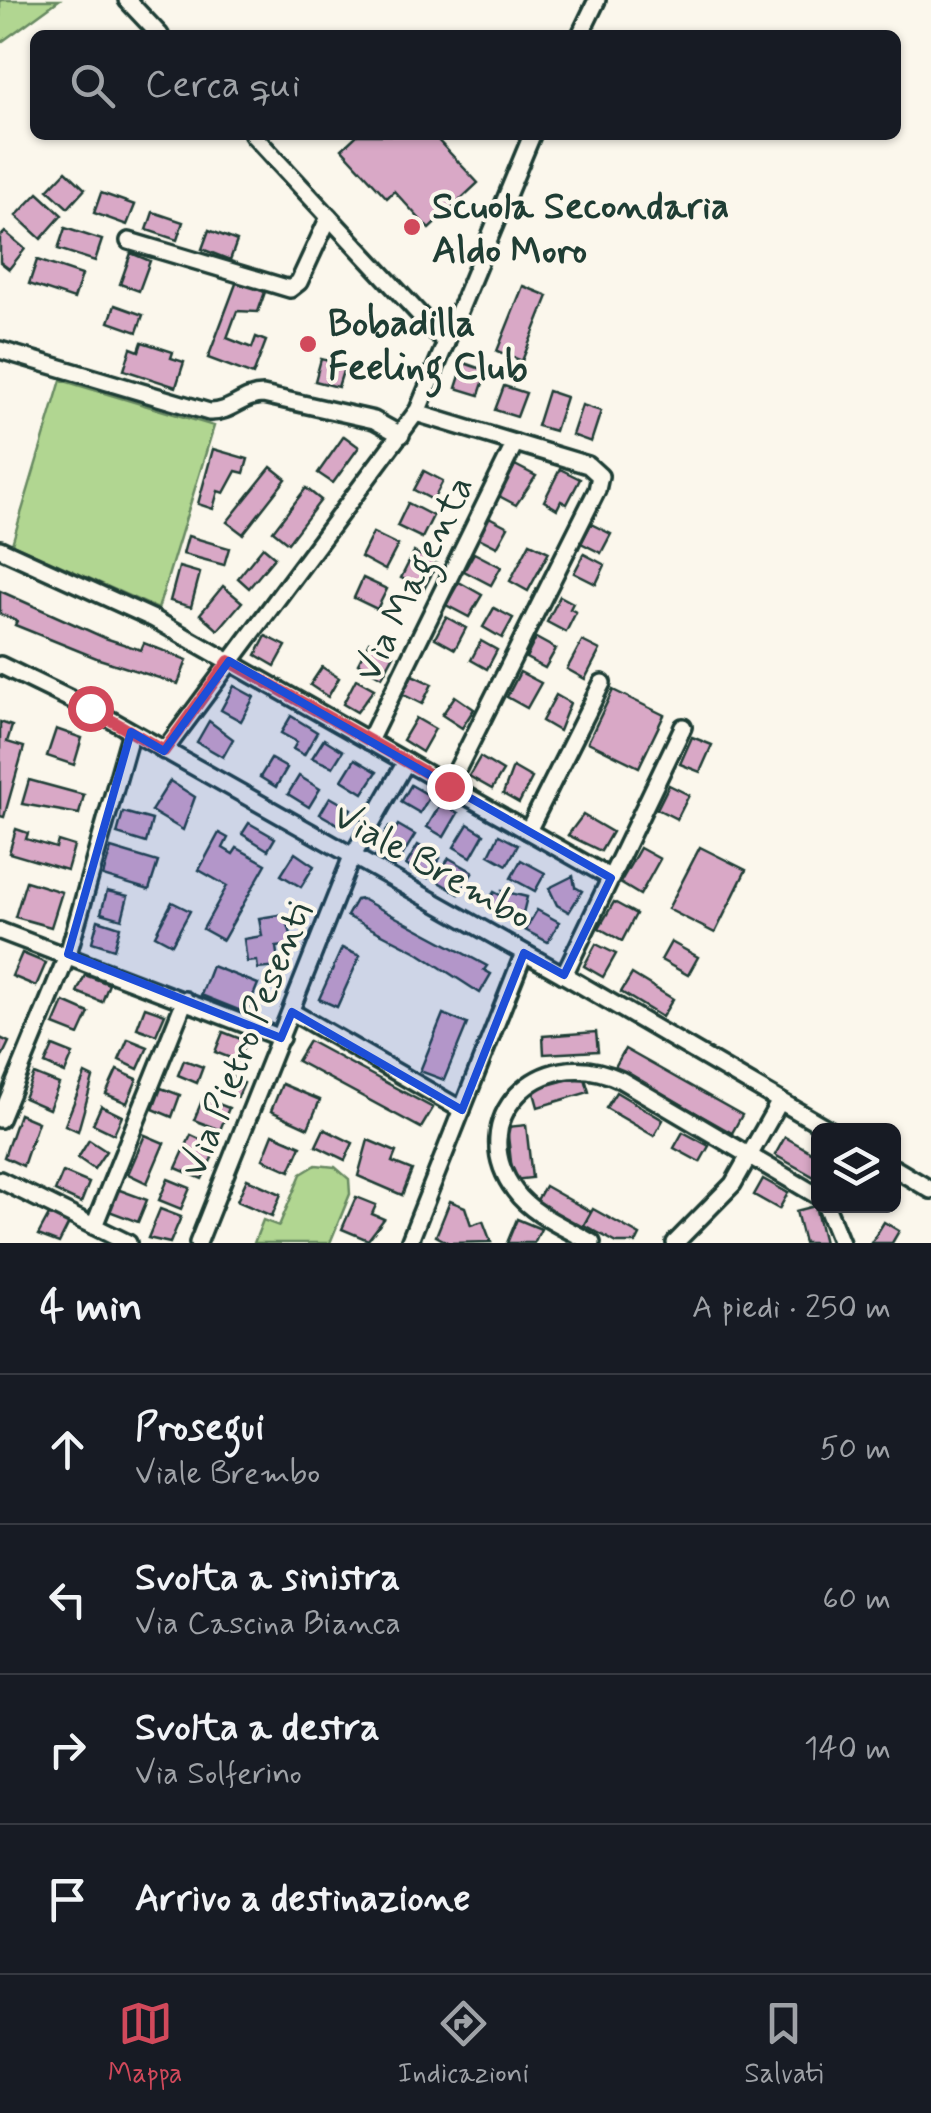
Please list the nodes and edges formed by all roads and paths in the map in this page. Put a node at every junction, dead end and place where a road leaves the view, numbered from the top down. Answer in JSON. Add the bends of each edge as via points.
{"nodes":[{"id":1,"x":127,"y":0,"type":"edge"},
{"id":2,"x":597,"y":0,"type":"edge"},
{"id":3,"x":155,"y":30,"type":"edge"},
{"id":4,"x":582,"y":30,"type":"edge"},
{"id":5,"x":258,"y":140,"type":"edge"},
{"id":6,"x":530,"y":140,"type":"edge"},
{"id":7,"x":329,"y":217,"type":"junction"},
{"id":8,"x":129,"y":241,"type":"dead end"},
{"id":9,"x":446,"y":343,"type":"junction"},
{"id":10,"x":0,"y":350,"type":"edge"},
{"id":11,"x":416,"y":413,"type":"junction"},
{"id":12,"x":401,"y":435,"type":"junction"},
{"id":13,"x":515,"y":443,"type":"junction"},
{"id":14,"x":0,"y":549,"type":"edge"},
{"id":15,"x":229,"y":661,"type":"junction"},
{"id":16,"x":0,"y":665,"type":"edge"},
{"id":17,"x":602,"y":682,"type":"dead end"},
{"id":18,"x":683,"y":727,"type":"dead end"},
{"id":19,"x":131,"y":732,"type":"junction"},
{"id":20,"x":369,"y":741,"type":"junction"},
{"id":21,"x":164,"y":751,"type":"junction"},
{"id":22,"x":406,"y":762,"type":"junction"},
{"id":23,"x":449,"y":786,"type":"junction"},
{"id":24,"x":528,"y":831,"type":"junction"},
{"id":25,"x":351,"y":858,"type":"junction"},
{"id":26,"x":610,"y":878,"type":"junction"},
{"id":27,"x":0,"y":931,"type":"edge"},
{"id":28,"x":524,"y":953,"type":"junction"},
{"id":29,"x":68,"y":954,"type":"junction"},
{"id":30,"x":564,"y":974,"type":"junction"},
{"id":31,"x":186,"y":1000,"type":"junction"},
{"id":32,"x":292,"y":1012,"type":"junction"},
{"id":33,"x":281,"y":1038,"type":"junction"},
{"id":34,"x":780,"y":1101,"type":"junction"},
{"id":35,"x":462,"y":1110,"type":"junction"},
{"id":36,"x":0,"y":1119,"type":"edge"},
{"id":37,"x":818,"y":1123,"type":"edge"},
{"id":38,"x":751,"y":1154,"type":"junction"},
{"id":39,"x":901,"y":1172,"type":"edge"},
{"id":40,"x":0,"y":1180,"type":"edge"},
{"id":41,"x":931,"y":1190,"type":"edge"},
{"id":42,"x":811,"y":1192,"type":"edge"},
{"id":43,"x":829,"y":1213,"type":"edge"},
{"id":44,"x":94,"y":1226,"type":"junction"},
{"id":45,"x":128,"y":1243,"type":"edge"},
{"id":46,"x":198,"y":1243,"type":"edge"},
{"id":47,"x":409,"y":1243,"type":"edge"},
{"id":48,"x":592,"y":1243,"type":"edge"},
{"id":49,"x":675,"y":1243,"type":"edge"},
{"id":50,"x":840,"y":1243,"type":"edge"}],
"edges":[{"from":1,"to":3,"type":"street"},
{"from":2,"to":4,"type":"street"},
{"from":5,"to":7,"type":"street"},
{"from":6,"to":9,"type":"street"},
{"from":7,"to":8,"type":"street","via":[[290,289]]},
{"from":7,"to":9,"type":"street"},
{"from":9,"to":11,"type":"street"},
{"from":10,"to":12,"type":"street","via":[[209,412],[263,395],[374,420]]},
{"from":11,"to":12,"type":"street"},
{"from":11,"to":13,"type":"street"},
{"from":12,"to":15,"type":"street"},
{"from":13,"to":20,"type":"street","name":"Via Magenta"},
{"from":13,"to":23,"type":"street","via":[[588,464],[600,476]]},
{"from":14,"to":15,"type":"street"},
{"from":15,"to":20,"type":"street"},
{"from":15,"to":21,"type":"street"},
{"from":16,"to":19,"type":"street","name":"Viale Brembo"},
{"from":17,"to":24,"type":"street"},
{"from":18,"to":26,"type":"street"},
{"from":19,"to":21,"type":"street","name":"Viale Brembo"},
{"from":19,"to":29,"type":"street"},
{"from":20,"to":22,"type":"street"},
{"from":21,"to":25,"type":"street","name":"Viale Brembo"},
{"from":22,"to":23,"type":"street"},
{"from":22,"to":25,"type":"street","name":"Via Pietro Pesenti"},
{"from":23,"to":24,"type":"street"},
{"from":24,"to":26,"type":"street"},
{"from":25,"to":28,"type":"street","name":"Viale Brembo"},
{"from":25,"to":32,"type":"street","name":"Via Pietro Pesenti"},
{"from":26,"to":30,"type":"street"},
{"from":27,"to":29,"type":"street"},
{"from":28,"to":30,"type":"street","name":"Viale Brembo"},
{"from":28,"to":35,"type":"street"},
{"from":29,"to":31,"type":"street"},
{"from":29,"to":36,"type":"street"},
{"from":30,"to":34,"type":"street","name":"Viale Brembo"},
{"from":31,"to":33,"type":"street"},
{"from":31,"to":44,"type":"street"},
{"from":32,"to":33,"type":"street","name":"Via Pietro Pesenti"},
{"from":32,"to":35,"type":"street"},
{"from":33,"to":46,"type":"street","name":"Via Pietro Pesenti"},
{"from":34,"to":37,"type":"street","name":"Viale Brembo"},
{"from":34,"to":38,"type":"street"},
{"from":35,"to":47,"type":"street"},
{"from":38,"to":42,"type":"street"},
{"from":38,"to":48,"type":"street","via":[[608,1074],[574,1066],[546,1073],[508,1108],[500,1138],[504,1170],[525,1203]]},
{"from":38,"to":49,"type":"street","via":[[724,1196]]},
{"from":39,"to":41,"type":"street"},
{"from":40,"to":44,"type":"street"},
{"from":43,"to":50,"type":"street"},
{"from":44,"to":45,"type":"street"}]}
